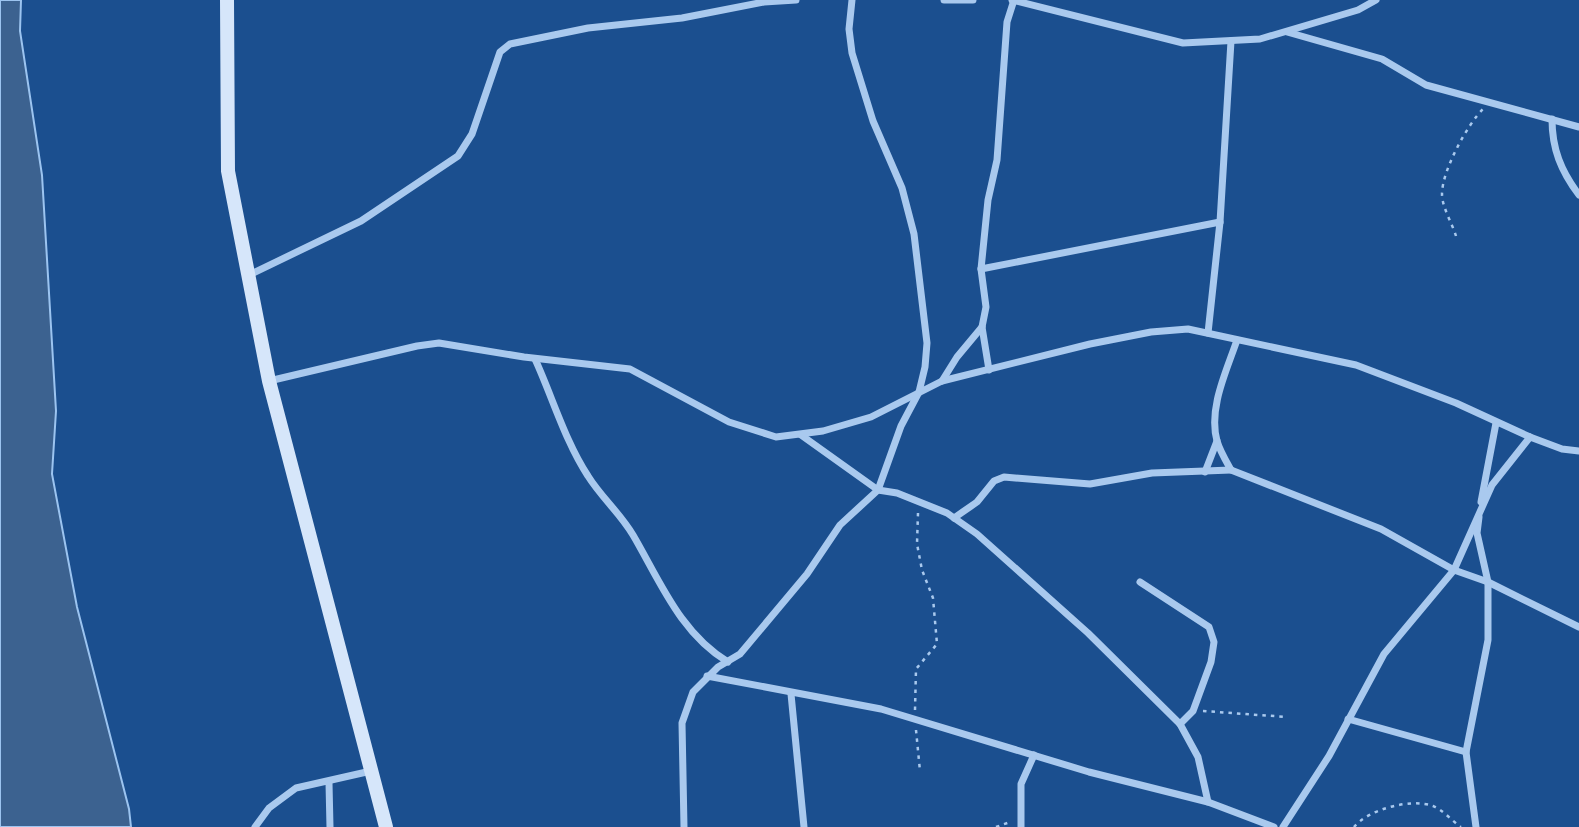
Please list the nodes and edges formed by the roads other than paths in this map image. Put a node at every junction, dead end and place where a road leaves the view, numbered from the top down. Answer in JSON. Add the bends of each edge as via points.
{"nodes":[{"id":1,"x":227,"y":0,"type":"edge"},
{"id":2,"x":796,"y":0,"type":"edge"},
{"id":3,"x":852,"y":0,"type":"edge"},
{"id":4,"x":944,"y":0,"type":"edge"},
{"id":5,"x":973,"y":0,"type":"edge"},
{"id":6,"x":1013,"y":0,"type":"edge"},
{"id":7,"x":1376,"y":0,"type":"edge"},
{"id":8,"x":1286,"y":32,"type":"junction"},
{"id":9,"x":1231,"y":41,"type":"junction"},
{"id":10,"x":1552,"y":119,"type":"junction"},
{"id":11,"x":1579,"y":127,"type":"edge"},
{"id":12,"x":1579,"y":195,"type":"edge"},
{"id":13,"x":1220,"y":222,"type":"junction"},
{"id":14,"x":981,"y":269,"type":"junction"},
{"id":15,"x":249,"y":275,"type":"junction"},
{"id":16,"x":982,"y":327,"type":"junction"},
{"id":17,"x":1208,"y":333,"type":"junction"},
{"id":18,"x":1237,"y":340,"type":"junction"},
{"id":19,"x":535,"y":359,"type":"junction"},
{"id":20,"x":989,"y":370,"type":"junction"},
{"id":21,"x":270,"y":381,"type":"junction"},
{"id":22,"x":942,"y":381,"type":"junction"},
{"id":23,"x":919,"y":392,"type":"junction"},
{"id":24,"x":1496,"y":423,"type":"junction"},
{"id":25,"x":801,"y":435,"type":"junction"},
{"id":26,"x":1530,"y":437,"type":"junction"},
{"id":27,"x":1217,"y":441,"type":"junction"},
{"id":28,"x":1579,"y":451,"type":"edge"},
{"id":29,"x":1231,"y":470,"type":"junction"},
{"id":30,"x":1205,"y":472,"type":"junction"},
{"id":31,"x":878,"y":490,"type":"junction"},
{"id":32,"x":1479,"y":511,"type":"junction"},
{"id":33,"x":954,"y":518,"type":"junction"},
{"id":34,"x":1454,"y":570,"type":"junction"},
{"id":35,"x":1140,"y":582,"type":"dead end"},
{"id":36,"x":1488,"y":582,"type":"junction"},
{"id":37,"x":1579,"y":627,"type":"edge"},
{"id":38,"x":728,"y":662,"type":"junction"},
{"id":39,"x":707,"y":676,"type":"junction"},
{"id":40,"x":791,"y":694,"type":"junction"},
{"id":41,"x":1349,"y":719,"type":"junction"},
{"id":42,"x":1180,"y":724,"type":"junction"},
{"id":43,"x":1466,"y":752,"type":"junction"},
{"id":44,"x":1034,"y":755,"type":"junction"},
{"id":45,"x":371,"y":771,"type":"junction"},
{"id":46,"x":329,"y":783,"type":"junction"},
{"id":47,"x":1208,"y":802,"type":"junction"},
{"id":48,"x":255,"y":827,"type":"edge"},
{"id":49,"x":330,"y":827,"type":"edge"},
{"id":50,"x":386,"y":827,"type":"edge"},
{"id":51,"x":684,"y":827,"type":"edge"},
{"id":52,"x":804,"y":827,"type":"edge"},
{"id":53,"x":1021,"y":827,"type":"edge"},
{"id":54,"x":1274,"y":827,"type":"edge"},
{"id":55,"x":1283,"y":827,"type":"edge"},
{"id":56,"x":1476,"y":827,"type":"edge"}],
"edges":[{"from":1,"to":15,"type":"street","via":[[228,171]]},
{"from":2,"to":15,"type":"street","via":[[588,28],[510,44],[500,52],[472,134],[458,156],[361,220]]},
{"from":3,"to":23,"type":"street","via":[[852,53],[873,121],[902,188],[914,234],[927,343]]},
{"from":4,"to":5,"type":"street"},
{"from":6,"to":9,"type":"street","via":[[1183,43]]},
{"from":6,"to":14,"type":"street"},
{"from":7,"to":8,"type":"street"},
{"from":8,"to":9,"type":"street"},
{"from":8,"to":10,"type":"street","via":[[1382,59],[1426,85]]},
{"from":9,"to":13,"type":"street"},
{"from":10,"to":11,"type":"street"},
{"from":10,"to":12,"type":"street","via":[[1552,142]]},
{"from":13,"to":14,"type":"street"},
{"from":13,"to":17,"type":"street"},
{"from":14,"to":16,"type":"street","via":[[986,307]]},
{"from":15,"to":21,"type":"street"},
{"from":16,"to":20,"type":"street"},
{"from":16,"to":22,"type":"street"},
{"from":17,"to":18,"type":"street"},
{"from":17,"to":20,"type":"street","via":[[1188,329],[1150,332]]},
{"from":18,"to":24,"type":"street","via":[[1356,365]]},
{"from":18,"to":27,"type":"street","via":[[1220,390],[1214,423]]},
{"from":19,"to":21,"type":"street","via":[[439,343]]},
{"from":19,"to":25,"type":"street","via":[[630,369],[753,431],[776,437]]},
{"from":19,"to":38,"type":"street","via":[[586,473],[625,523],[682,620]]},
{"from":20,"to":22,"type":"street"},
{"from":21,"to":45,"type":"street"},
{"from":22,"to":23,"type":"street"},
{"from":23,"to":25,"type":"street","via":[[872,417]]},
{"from":23,"to":31,"type":"street"},
{"from":24,"to":26,"type":"street"},
{"from":24,"to":32,"type":"street"},
{"from":25,"to":31,"type":"street"},
{"from":26,"to":28,"type":"street"},
{"from":26,"to":32,"type":"street","via":[[1492,485]]},
{"from":27,"to":29,"type":"street"},
{"from":27,"to":30,"type":"street"},
{"from":29,"to":30,"type":"street"},
{"from":29,"to":34,"type":"street","via":[[1381,529]]},
{"from":30,"to":33,"type":"street","via":[[1152,473],[1090,484],[1004,477]]},
{"from":31,"to":33,"type":"street","via":[[930,504]]},
{"from":31,"to":38,"type":"street","via":[[840,525],[789,598]]},
{"from":32,"to":34,"type":"street"},
{"from":32,"to":36,"type":"street","via":[[1477,533]]},
{"from":33,"to":42,"type":"street","via":[[1088,633]]},
{"from":34,"to":36,"type":"street"},
{"from":34,"to":41,"type":"street","via":[[1384,654]]},
{"from":35,"to":42,"type":"street","via":[[1209,627],[1214,642],[1193,711]]},
{"from":36,"to":37,"type":"street"},
{"from":36,"to":43,"type":"street","via":[[1488,640]]},
{"from":38,"to":39,"type":"street"},
{"from":39,"to":40,"type":"street"},
{"from":39,"to":51,"type":"street","via":[[693,692],[682,723]]},
{"from":40,"to":44,"type":"street","via":[[881,709]]},
{"from":40,"to":52,"type":"street"},
{"from":41,"to":43,"type":"street"},
{"from":41,"to":55,"type":"street"},
{"from":42,"to":47,"type":"street","via":[[1198,757]]},
{"from":43,"to":56,"type":"street"},
{"from":44,"to":47,"type":"street"},
{"from":44,"to":53,"type":"street","via":[[1021,784]]},
{"from":45,"to":46,"type":"street"},
{"from":45,"to":50,"type":"street"},
{"from":46,"to":48,"type":"street","via":[[296,788]]},
{"from":46,"to":49,"type":"street"},
{"from":47,"to":54,"type":"street"}]}
